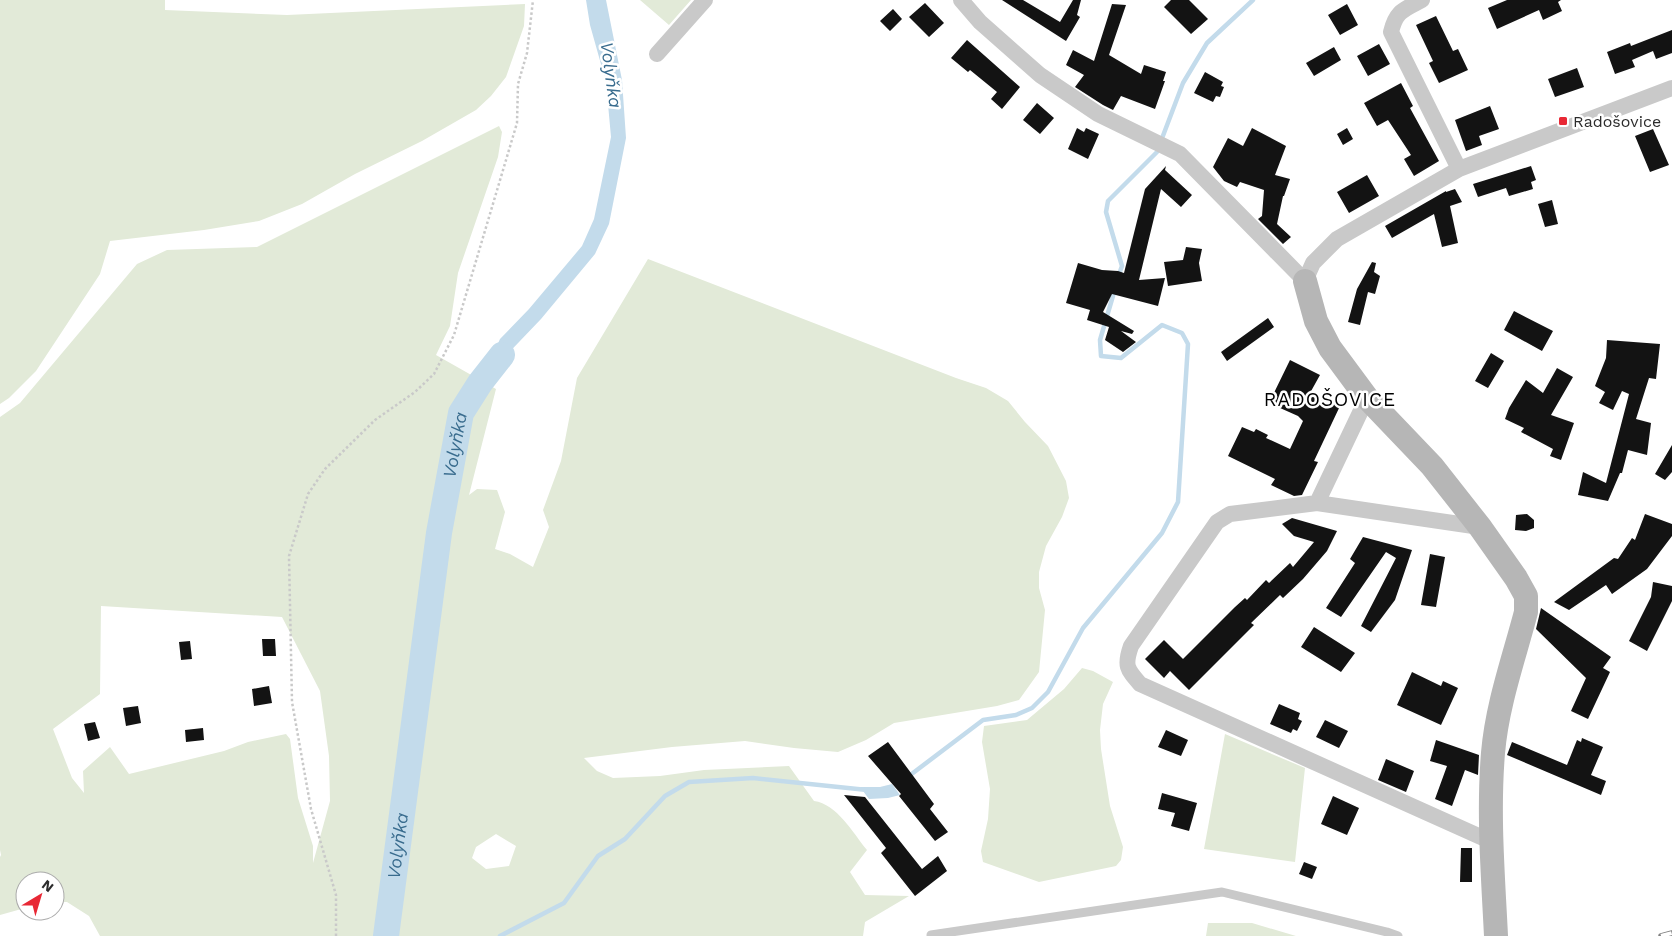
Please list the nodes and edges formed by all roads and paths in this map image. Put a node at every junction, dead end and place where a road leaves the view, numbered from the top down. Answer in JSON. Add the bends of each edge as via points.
{"nodes":[{"id":1,"x":533,"y":0,"type":"edge"},
{"id":2,"x":705,"y":0,"type":"edge"},
{"id":3,"x":961,"y":0,"type":"edge"},
{"id":4,"x":1422,"y":0,"type":"edge"},
{"id":5,"x":657,"y":54,"type":"dead end"},
{"id":6,"x":1672,"y":88,"type":"edge"},
{"id":7,"x":1459,"y":169,"type":"junction"},
{"id":8,"x":1305,"y":280,"type":"junction"},
{"id":9,"x":1367,"y":398,"type":"junction"},
{"id":10,"x":1317,"y":503,"type":"junction"},
{"id":11,"x":1480,"y":527,"type":"junction"},
{"id":12,"x":1492,"y":842,"type":"junction"},
{"id":13,"x":931,"y":935,"type":"edge"},
{"id":14,"x":336,"y":936,"type":"edge"},
{"id":15,"x":1398,"y":936,"type":"edge"},
{"id":16,"x":1496,"y":936,"type":"edge"}],
"edges":[{"from":1,"to":14,"type":"path","via":[[527,53],[518,84],[518,123],[454,335],[434,374],[415,392],[375,420],[325,469],[308,494],[289,556],[292,702],[311,809],[336,895]]},
{"from":2,"to":5,"type":"street"},
{"from":3,"to":8,"type":"street","via":[[980,22],[1040,75],[1098,114],[1180,154]]},
{"from":4,"to":7,"type":"street","via":[[1394,18],[1391,32]]},
{"from":6,"to":7,"type":"street"},
{"from":7,"to":8,"type":"street","via":[[1337,239],[1313,263]]},
{"from":8,"to":9,"type":"street","via":[[1316,321],[1330,348]]},
{"from":9,"to":10,"type":"street"},
{"from":9,"to":11,"type":"street","via":[[1432,466]]},
{"from":10,"to":11,"type":"street"},
{"from":10,"to":12,"type":"street","via":[[1230,514],[1217,522],[1131,646],[1126,660],[1129,671],[1140,684]]},
{"from":11,"to":12,"type":"street","via":[[1526,596],[1526,612],[1500,710],[1493,752]]},
{"from":12,"to":16,"type":"street"},
{"from":13,"to":15,"type":"lane","via":[[1222,892]]}]}
